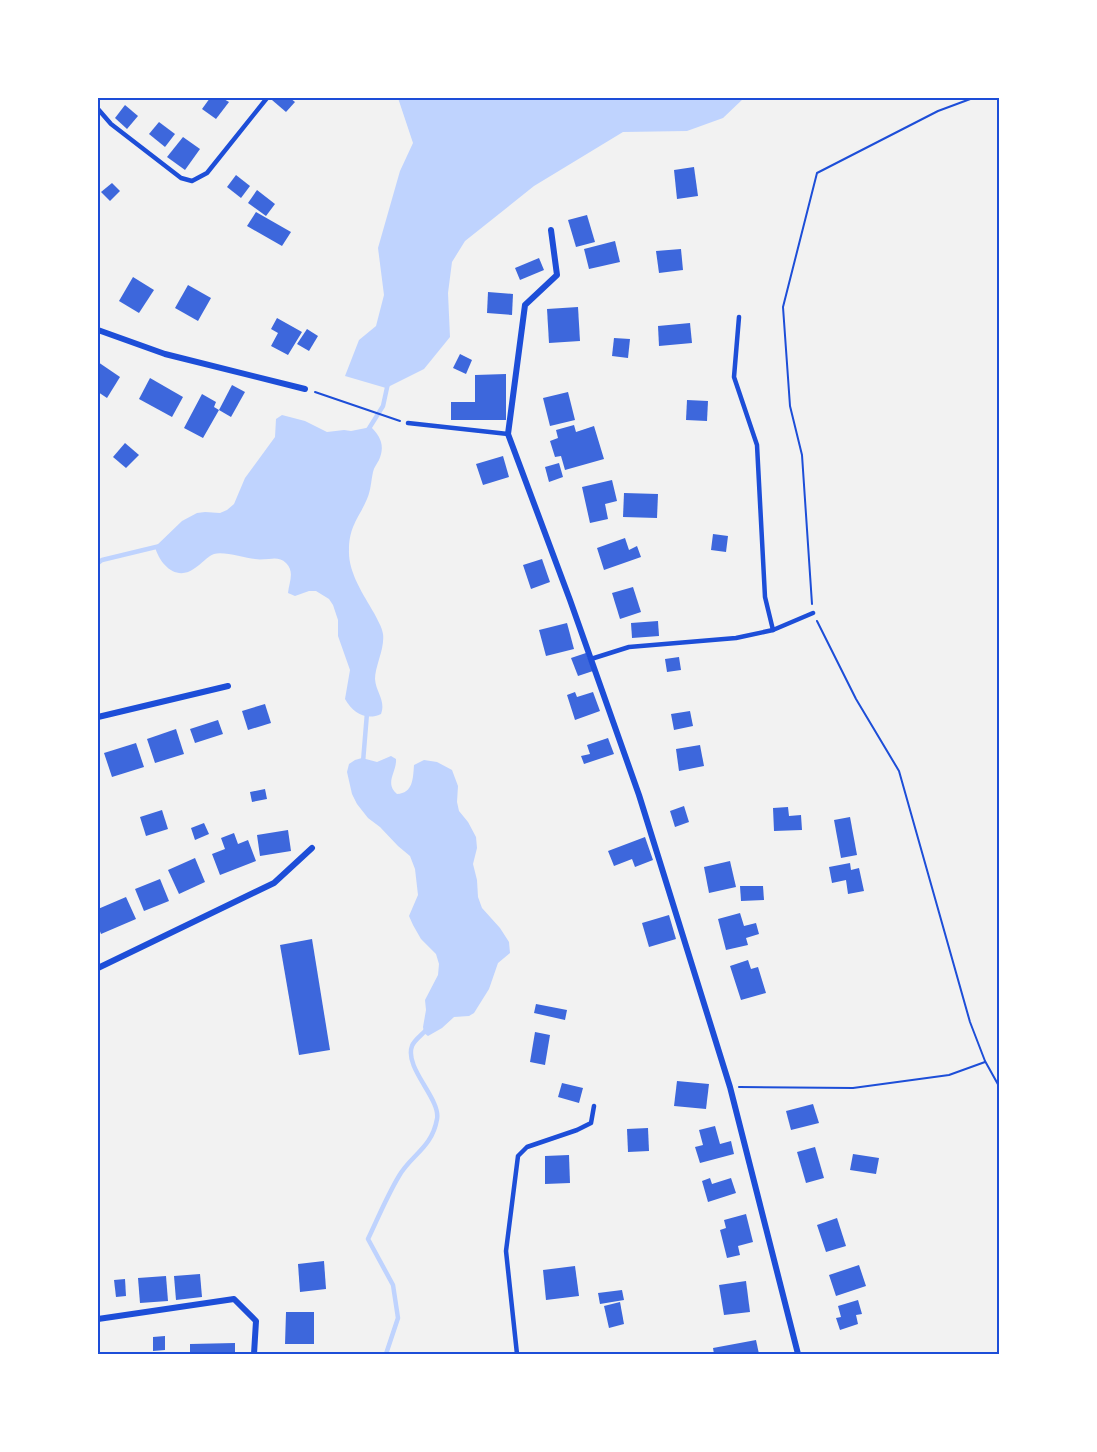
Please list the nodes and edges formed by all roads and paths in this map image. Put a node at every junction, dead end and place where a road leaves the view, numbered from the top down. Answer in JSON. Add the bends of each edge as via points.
{"nodes":[{"id":1,"x":267,"y":98,"type":"edge"},
{"id":2,"x":973,"y":98,"type":"edge"},
{"id":3,"x":98,"y":110,"type":"edge"},
{"id":4,"x":551,"y":230,"type":"dead end"},
{"id":5,"x":739,"y":317,"type":"dead end"},
{"id":6,"x":98,"y":330,"type":"edge"},
{"id":7,"x":305,"y":389,"type":"joint"},
{"id":8,"x":388,"y":416,"type":"dead end"},
{"id":9,"x":408,"y":423,"type":"dead end"},
{"id":10,"x":508,"y":434,"type":"junction"},
{"id":11,"x":813,"y":613,"type":"junction"},
{"id":12,"x":773,"y":630,"type":"junction"},
{"id":13,"x":591,"y":659,"type":"junction"},
{"id":14,"x":228,"y":686,"type":"dead end"},
{"id":15,"x":98,"y":717,"type":"edge"},
{"id":16,"x":312,"y":848,"type":"dead end"},
{"id":17,"x":98,"y":968,"type":"edge"},
{"id":18,"x":986,"y":1061,"type":"junction"},
{"id":19,"x":730,"y":1087,"type":"junction"},
{"id":20,"x":999,"y":1088,"type":"edge"},
{"id":21,"x":594,"y":1106,"type":"dead end"},
{"id":22,"x":98,"y":1319,"type":"edge"},
{"id":23,"x":254,"y":1354,"type":"edge"},
{"id":24,"x":517,"y":1354,"type":"edge"},
{"id":25,"x":798,"y":1354,"type":"edge"}],
"edges":[{"from":1,"to":3,"type":"lane","via":[[207,173],[192,181],[181,178]]},
{"from":2,"to":11,"type":"path","via":[[938,111],[817,173],[783,307],[790,406],[802,455]]},
{"from":4,"to":10,"type":"street","via":[[557,275],[525,305]]},
{"from":5,"to":12,"type":"lane","via":[[734,377],[757,445],[765,597]]},
{"from":6,"to":7,"type":"street","via":[[165,354]]},
{"from":7,"to":8,"type":"path"},
{"from":9,"to":10,"type":"lane"},
{"from":10,"to":13,"type":"street"},
{"from":11,"to":12,"type":"lane"},
{"from":11,"to":18,"type":"path","via":[[856,699],[899,771],[969,1022]]},
{"from":12,"to":13,"type":"lane","via":[[736,638],[629,647]]},
{"from":13,"to":19,"type":"street","via":[[639,795]]},
{"from":14,"to":15,"type":"street"},
{"from":16,"to":17,"type":"street","via":[[274,883]]},
{"from":18,"to":19,"type":"path","via":[[949,1075],[853,1088]]},
{"from":18,"to":20,"type":"path"},
{"from":19,"to":25,"type":"street"},
{"from":21,"to":24,"type":"lane","via":[[591,1123],[527,1147],[518,1156],[506,1251]]},
{"from":22,"to":23,"type":"street","via":[[234,1299],[256,1322]]}]}
